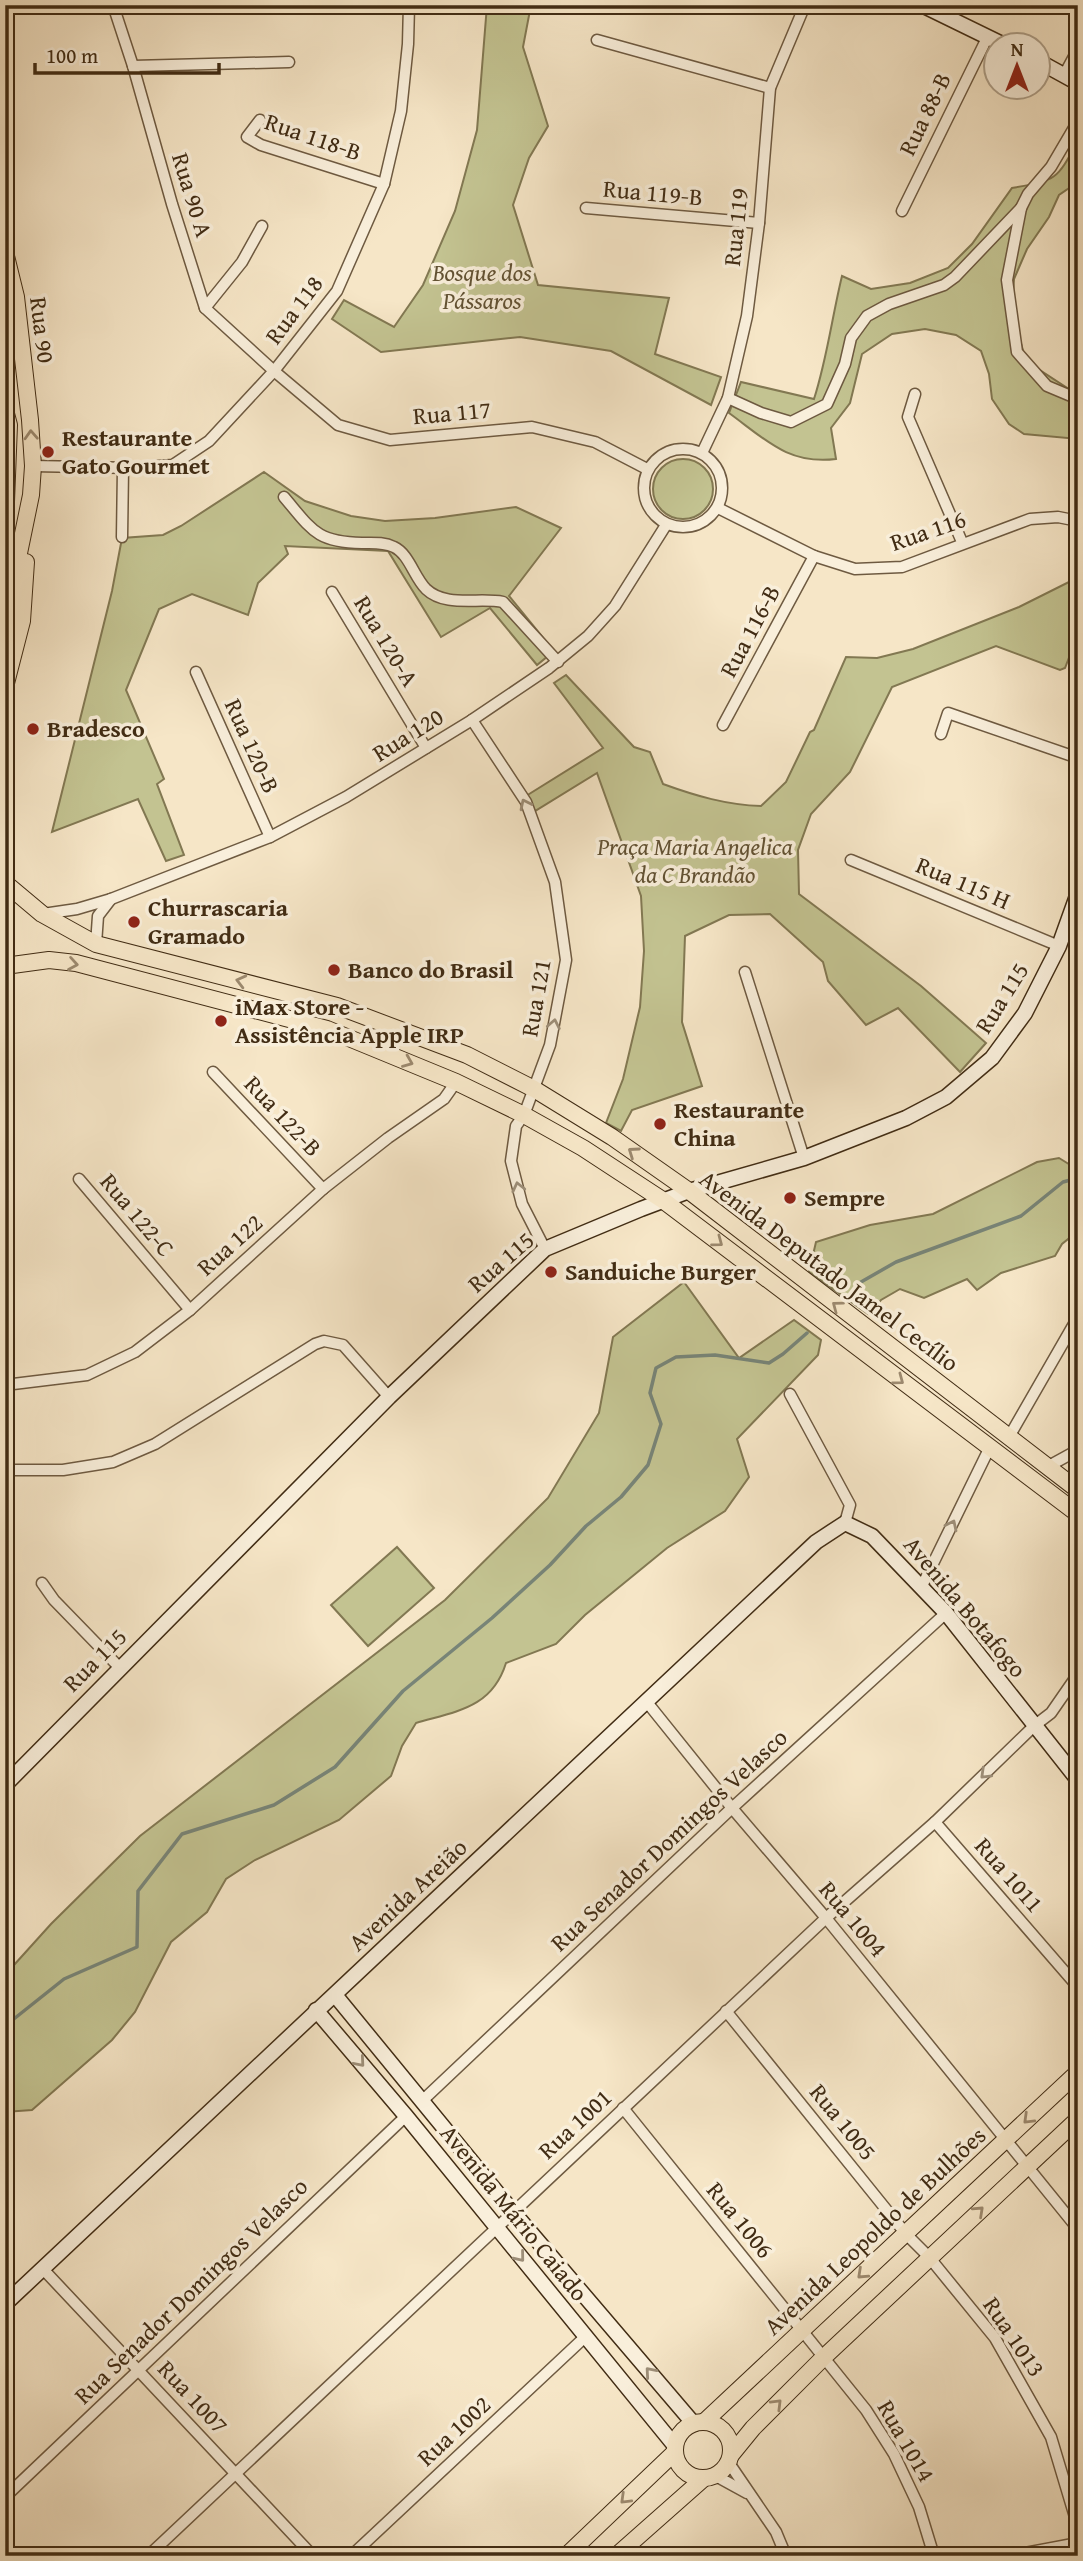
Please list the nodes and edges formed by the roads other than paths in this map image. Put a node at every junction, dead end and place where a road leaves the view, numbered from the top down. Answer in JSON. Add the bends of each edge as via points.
{"nodes":[{"id":1,"x":113,"y":5,"type":"edge"},
{"id":2,"x":409,"y":5,"type":"edge"},
{"id":3,"x":804,"y":5,"type":"edge"},
{"id":4,"x":922,"y":5,"type":"edge"},
{"id":5,"x":982,"y":33,"type":"edge"},
{"id":6,"x":597,"y":40,"type":"dead end"},
{"id":7,"x":982,"y":48,"type":"edge"},
{"id":8,"x":1078,"y":49,"type":"edge"},
{"id":9,"x":289,"y":62,"type":"dead end"},
{"id":10,"x":133,"y":66,"type":"junction"},
{"id":11,"x":1052,"y":69,"type":"edge"},
{"id":12,"x":1064,"y":75,"type":"junction"},
{"id":13,"x":1078,"y":82,"type":"edge"},
{"id":14,"x":770,"y":88,"type":"junction"},
{"id":15,"x":260,"y":120,"type":"dead end"},
{"id":16,"x":1078,"y":121,"type":"edge"},
{"id":17,"x":384,"y":184,"type":"junction"},
{"id":18,"x":586,"y":208,"type":"dead end"},
{"id":19,"x":1021,"y":208,"type":"junction"},
{"id":20,"x":902,"y":211,"type":"dead end"},
{"id":21,"x":759,"y":223,"type":"junction"},
{"id":22,"x":262,"y":226,"type":"dead end"},
{"id":23,"x":5,"y":252,"type":"edge"},
{"id":24,"x":205,"y":308,"type":"junction"},
{"id":25,"x":274,"y":371,"type":"junction"},
{"id":26,"x":915,"y":394,"type":"dead end"},
{"id":27,"x":728,"y":398,"type":"junction"},
{"id":28,"x":1078,"y":399,"type":"edge"},
{"id":29,"x":5,"y":410,"type":"edge"},
{"id":30,"x":702,"y":453,"type":"junction"},
{"id":31,"x":33,"y":466,"type":"junction"},
{"id":32,"x":123,"y":468,"type":"junction"},
{"id":33,"x":648,"y":469,"type":"junction"},
{"id":34,"x":6,"y":473,"type":"edge"},
{"id":35,"x":31,"y":495,"type":"junction"},
{"id":36,"x":284,"y":496,"type":"dead end"},
{"id":37,"x":718,"y":508,"type":"junction"},
{"id":38,"x":1078,"y":521,"type":"edge"},
{"id":39,"x":666,"y":525,"type":"junction"},
{"id":40,"x":5,"y":527,"type":"edge"},
{"id":41,"x":122,"y":537,"type":"dead end"},
{"id":42,"x":962,"y":542,"type":"junction"},
{"id":43,"x":814,"y":556,"type":"junction"},
{"id":44,"x":332,"y":592,"type":"dead end"},
{"id":45,"x":5,"y":621,"type":"edge"},
{"id":46,"x":558,"y":662,"type":"junction"},
{"id":47,"x":196,"y":672,"type":"dead end"},
{"id":48,"x":5,"y":687,"type":"edge"},
{"id":49,"x":472,"y":720,"type":"junction"},
{"id":50,"x":723,"y":725,"type":"dead end"},
{"id":51,"x":941,"y":734,"type":"dead end"},
{"id":52,"x":426,"y":748,"type":"junction"},
{"id":53,"x":1078,"y":758,"type":"edge"},
{"id":54,"x":270,"y":837,"type":"junction"},
{"id":55,"x":851,"y":860,"type":"dead end"},
{"id":56,"x":5,"y":883,"type":"edge"},
{"id":57,"x":1078,"y":893,"type":"edge"},
{"id":58,"x":111,"y":899,"type":"junction"},
{"id":59,"x":42,"y":914,"type":"junction"},
{"id":60,"x":96,"y":944,"type":"junction"},
{"id":61,"x":1059,"y":946,"type":"junction"},
{"id":62,"x":5,"y":966,"type":"edge"},
{"id":63,"x":745,"y":972,"type":"dead end"},
{"id":64,"x":213,"y":1072,"type":"dead end"},
{"id":65,"x":456,"y":1082,"type":"junction"},
{"id":66,"x":534,"y":1089,"type":"junction"},
{"id":67,"x":524,"y":1115,"type":"junction"},
{"id":68,"x":804,"y":1158,"type":"junction"},
{"id":69,"x":79,"y":1179,"type":"dead end"},
{"id":70,"x":323,"y":1189,"type":"junction"},
{"id":71,"x":689,"y":1191,"type":"junction"},
{"id":72,"x":664,"y":1201,"type":"junction"},
{"id":73,"x":545,"y":1249,"type":"junction"},
{"id":74,"x":190,"y":1310,"type":"junction"},
{"id":75,"x":1078,"y":1317,"type":"edge"},
{"id":76,"x":5,"y":1385,"type":"edge"},
{"id":77,"x":790,"y":1394,"type":"dead end"},
{"id":78,"x":389,"y":1397,"type":"junction"},
{"id":79,"x":1009,"y":1437,"type":"junction"},
{"id":80,"x":989,"y":1449,"type":"junction"},
{"id":81,"x":1078,"y":1450,"type":"edge"},
{"id":82,"x":1048,"y":1467,"type":"junction"},
{"id":83,"x":5,"y":1470,"type":"edge"},
{"id":84,"x":1078,"y":1490,"type":"edge"},
{"id":85,"x":1078,"y":1514,"type":"edge"},
{"id":86,"x":845,"y":1523,"type":"junction"},
{"id":87,"x":42,"y":1583,"type":"dead end"},
{"id":88,"x":922,"y":1586,"type":"junction"},
{"id":89,"x":946,"y":1613,"type":"junction"},
{"id":90,"x":120,"y":1668,"type":"junction"},
{"id":91,"x":1078,"y":1674,"type":"edge"},
{"id":92,"x":646,"y":1700,"type":"junction"},
{"id":93,"x":1034,"y":1726,"type":"junction"},
{"id":94,"x":1078,"y":1780,"type":"edge"},
{"id":95,"x":5,"y":1785,"type":"edge"},
{"id":96,"x":732,"y":1808,"type":"junction"},
{"id":97,"x":935,"y":1822,"type":"junction"},
{"id":98,"x":826,"y":1917,"type":"junction"},
{"id":99,"x":1078,"y":1987,"type":"edge"},
{"id":100,"x":335,"y":1995,"type":"junction"},
{"id":101,"x":316,"y":2010,"type":"junction"},
{"id":102,"x":726,"y":2011,"type":"junction"},
{"id":103,"x":1078,"y":2072,"type":"edge"},
{"id":104,"x":422,"y":2101,"type":"junction"},
{"id":105,"x":623,"y":2108,"type":"junction"},
{"id":106,"x":406,"y":2116,"type":"junction"},
{"id":107,"x":1078,"y":2119,"type":"edge"},
{"id":108,"x":1007,"y":2140,"type":"junction"},
{"id":109,"x":1027,"y":2166,"type":"junction"},
{"id":110,"x":513,"y":2212,"type":"junction"},
{"id":111,"x":496,"y":2227,"type":"junction"},
{"id":112,"x":1078,"y":2229,"type":"edge"},
{"id":113,"x":906,"y":2234,"type":"junction"},
{"id":114,"x":929,"y":2257,"type":"junction"},
{"id":115,"x":42,"y":2268,"type":"junction"},
{"id":116,"x":5,"y":2304,"type":"edge"},
{"id":117,"x":802,"y":2329,"type":"junction"},
{"id":118,"x":584,"y":2337,"type":"junction"},
{"id":119,"x":823,"y":2358,"type":"junction"},
{"id":120,"x":138,"y":2370,"type":"junction"},
{"id":121,"x":699,"y":2423,"type":"junction"},
{"id":122,"x":675,"y":2449,"type":"junction"},
{"id":123,"x":730,"y":2459,"type":"junction"},
{"id":124,"x":235,"y":2473,"type":"junction"},
{"id":125,"x":710,"y":2477,"type":"junction"},
{"id":126,"x":750,"y":2495,"type":"junction"},
{"id":127,"x":5,"y":2497,"type":"edge"},
{"id":128,"x":1078,"y":2527,"type":"edge"},
{"id":129,"x":1078,"y":2543,"type":"edge"},
{"id":130,"x":148,"y":2556,"type":"edge"},
{"id":131,"x":313,"y":2556,"type":"edge"},
{"id":132,"x":351,"y":2556,"type":"edge"},
{"id":133,"x":566,"y":2556,"type":"edge"},
{"id":134,"x":615,"y":2556,"type":"edge"},
{"id":135,"x":786,"y":2556,"type":"edge"},
{"id":136,"x":934,"y":2556,"type":"edge"},
{"id":137,"x":1009,"y":2556,"type":"edge"}],
"edges":[{"from":1,"to":10,"type":"street","name":"Rua 90 A"},
{"from":2,"to":17,"type":"street","name":"Rua 118","via":[[401,111]]},
{"from":3,"to":14,"type":"street","name":"Rua 119"},
{"from":4,"to":5,"type":"street"},
{"from":6,"to":14,"type":"street"},
{"from":7,"to":20,"type":"street","name":"Rua 88-B"},
{"from":8,"to":12,"type":"street"},
{"from":9,"to":10,"type":"street"},
{"from":10,"to":24,"type":"street","name":"Rua 90 A"},
{"from":11,"to":12,"type":"street"},
{"from":12,"to":13,"type":"street"},
{"from":14,"to":21,"type":"street","name":"Rua 119"},
{"from":15,"to":17,"type":"street","name":"Rua 118-B","via":[[247,136],[261,145]]},
{"from":16,"to":19,"type":"street"},
{"from":17,"to":25,"type":"street","name":"Rua 118","via":[[337,291]]},
{"from":18,"to":21,"type":"street","name":"Rua 119-B"},
{"from":19,"to":27,"type":"street","via":[[949,281],[867,316],[851,338],[827,404],[791,422]]},
{"from":19,"to":28,"type":"street","via":[[1007,280],[1017,352],[1046,386]]},
{"from":21,"to":27,"type":"street","name":"Rua 119","via":[[747,316]]},
{"from":22,"to":24,"type":"street","via":[[242,262]]},
{"from":31,"to":23,"type":"main road","name":"Rua 90","one_way":true,"via":[[16,297]]},
{"from":24,"to":25,"type":"street","name":"Rua 90 A"},
{"from":25,"to":32,"type":"street","name":"Rua 118","via":[[209,441],[173,464]]},
{"from":25,"to":33,"type":"street","name":"Rua 117","via":[[338,425],[390,440],[533,427],[595,442]]},
{"from":26,"to":42,"type":"street","via":[[908,416]]},
{"from":27,"to":30,"type":"street","name":"Rua 119"},
{"from":29,"to":34,"type":"main road","via":[[9,425]]},
{"from":30,"to":33,"type":"street","via":[[682,448],[662,454]]},
{"from":30,"to":37,"type":"street","via":[[717,467],[720,477],[723,488]]},
{"from":31,"to":32,"type":"street","name":"Rua 118"},
{"from":31,"to":35,"type":"main road","name":"Rua 90"},
{"from":32,"to":41,"type":"street"},
{"from":33,"to":39,"type":"street","via":[[643,490],[649,511]]},
{"from":34,"to":40,"type":"main road"},
{"from":35,"to":45,"type":"main road","name":"Rua 90"},
{"from":35,"to":48,"type":"main road","via":[[22,621]]},
{"from":36,"to":46,"type":"street","via":[[326,539],[383,543],[398,549],[425,589],[438,596],[509,606]]},
{"from":37,"to":39,"type":"street","via":[[705,522],[686,528]]},
{"from":37,"to":43,"type":"street","name":"Rua 116"},
{"from":38,"to":42,"type":"street","name":"Rua 116","via":[[1030,519]]},
{"from":39,"to":46,"type":"street","name":"Rua 120","via":[[615,606]]},
{"from":42,"to":43,"type":"street","name":"Rua 116","via":[[902,567],[855,569]]},
{"from":43,"to":50,"type":"street","name":"Rua 116-B"},
{"from":44,"to":52,"type":"street","name":"Rua 120-A"},
{"from":46,"to":49,"type":"street","name":"Rua 120"},
{"from":47,"to":54,"type":"street","name":"Rua 120-B"},
{"from":49,"to":52,"type":"street","name":"Rua 120"},
{"from":66,"to":49,"type":"street","name":"Rua 121","one_way":true,"via":[[550,1045],[566,960],[555,883],[526,803]]},
{"from":51,"to":53,"type":"street","via":[[948,713]]},
{"from":52,"to":54,"type":"street","name":"Rua 120"},
{"from":54,"to":58,"type":"street","name":"Rua 120"},
{"from":55,"to":61,"type":"street","name":"Rua 115 H"},
{"from":56,"to":59,"type":"main road","name":"Avenida Deputado Jamel Cecílio"},
{"from":57,"to":61,"type":"street","name":"Rua 115"},
{"from":58,"to":59,"type":"street","name":"Rua 120"},
{"from":58,"to":60,"type":"street","via":[[98,916]]},
{"from":59,"to":60,"type":"main road","name":"Avenida Deputado Jamel Cecílio"},
{"from":66,"to":60,"type":"main road","name":"Avenida Deputado Jamel Cecílio","one_way":true,"via":[[467,1055],[337,1006]]},
{"from":61,"to":68,"type":"street","name":"Rua 115","via":[[1025,1013],[992,1058],[946,1097],[906,1118]]},
{"from":62,"to":65,"type":"main road","name":"Avenida Deputado Jamel Cecílio","one_way":true,"via":[[49,960],[76,963],[327,1029]]},
{"from":63,"to":68,"type":"street"},
{"from":64,"to":70,"type":"street","name":"Rua 122-B"},
{"from":65,"to":67,"type":"main road","name":"Avenida Deputado Jamel Cecílio"},
{"from":65,"to":70,"type":"street","name":"Rua 122","via":[[444,1099]]},
{"from":66,"to":67,"type":"street","name":"Rua 121"},
{"from":71,"to":66,"type":"main road","name":"Avenida Deputado Jamel Cecílio","one_way":true},
{"from":67,"to":72,"type":"main road","name":"Avenida Deputado Jamel Cecílio"},
{"from":73,"to":67,"type":"street","name":"Rua 121","one_way":true,"via":[[522,1204],[512,1161],[516,1126]]},
{"from":68,"to":71,"type":"street","name":"Rua 115"},
{"from":69,"to":74,"type":"street","name":"Rua 122-C"},
{"from":70,"to":74,"type":"street","name":"Rua 122"},
{"from":71,"to":72,"type":"street","name":"Rua 115"},
{"from":79,"to":71,"type":"main road","name":"Avenida Deputado Jamel Cecílio","one_way":true},
{"from":72,"to":73,"type":"street","name":"Rua 115"},
{"from":72,"to":80,"type":"main road","name":"Avenida Deputado Jamel Cecílio","one_way":true},
{"from":73,"to":78,"type":"street","name":"Rua 115"},
{"from":74,"to":76,"type":"street","name":"Rua 122","via":[[135,1352],[87,1375]]},
{"from":75,"to":79,"type":"street"},
{"from":77,"to":86,"type":"street","via":[[850,1504]]},
{"from":78,"to":83,"type":"street","via":[[343,1345],[324,1341],[155,1444],[113,1462],[63,1470]]},
{"from":78,"to":90,"type":"street","name":"Rua 115"},
{"from":79,"to":82,"type":"main road","name":"Avenida Deputado Jamel Cecílio"},
{"from":80,"to":85,"type":"main road","name":"Avenida Deputado Jamel Cecílio"},
{"from":88,"to":80,"type":"street","one_way":true},
{"from":81,"to":82,"type":"street"},
{"from":82,"to":84,"type":"main road","name":"Avenida Deputado Jamel Cecílio"},
{"from":86,"to":88,"type":"street","name":"Avenida Botafogo","via":[[872,1536]]},
{"from":86,"to":92,"type":"street","name":"Avenida Areião","via":[[816,1542]]},
{"from":87,"to":90,"type":"street"},
{"from":88,"to":89,"type":"street","name":"Avenida Botafogo"},
{"from":89,"to":93,"type":"street","name":"Avenida Botafogo"},
{"from":89,"to":96,"type":"street","name":"Rua Senador Domingos Velasco"},
{"from":90,"to":95,"type":"street","name":"Rua 115"},
{"from":91,"to":93,"type":"street","name":"Rua 1001","via":[[1051,1713]]},
{"from":92,"to":96,"type":"street","name":"Rua 1004"},
{"from":92,"to":100,"type":"street","name":"Avenida Areião"},
{"from":93,"to":94,"type":"street","name":"Avenida Botafogo"},
{"from":93,"to":97,"type":"street","name":"Rua 1001","one_way":true},
{"from":96,"to":98,"type":"street","name":"Rua 1004"},
{"from":96,"to":104,"type":"street","name":"Rua Senador Domingos Velasco"},
{"from":97,"to":98,"type":"street","name":"Rua 1001"},
{"from":97,"to":99,"type":"street","name":"Rua 1011"},
{"from":98,"to":102,"type":"street","name":"Rua 1001"},
{"from":98,"to":108,"type":"street","name":"Rua 1004"},
{"from":100,"to":101,"type":"street","name":"Avenida Areião"},
{"from":100,"to":104,"type":"street","name":"Avenida Mário Caiado"},
{"from":101,"to":106,"type":"street","name":"Avenida Mário Caiado","one_way":true},
{"from":101,"to":115,"type":"street","name":"Avenida Areião"},
{"from":102,"to":105,"type":"street","name":"Rua 1001"},
{"from":102,"to":113,"type":"street","name":"Rua 1005"},
{"from":103,"to":108,"type":"main road","name":"Avenida Leopoldo de Bulhões","one_way":true},
{"from":104,"to":110,"type":"street","name":"Avenida Mário Caiado"},
{"from":105,"to":110,"type":"street","name":"Rua 1001"},
{"from":105,"to":117,"type":"street","name":"Rua 1006"},
{"from":106,"to":111,"type":"street","name":"Avenida Mário Caiado"},
{"from":106,"to":120,"type":"street","name":"Rua Senador Domingos Velasco"},
{"from":107,"to":109,"type":"main road"},
{"from":108,"to":109,"type":"street","name":"Rua 1004"},
{"from":108,"to":113,"type":"main road","name":"Avenida Leopoldo de Bulhões"},
{"from":109,"to":112,"type":"street","name":"Rua 1004"},
{"from":114,"to":109,"type":"main road","one_way":true},
{"from":110,"to":111,"type":"street","name":"Rua 1001"},
{"from":121,"to":110,"type":"street","name":"Avenida Mário Caiado","one_way":true},
{"from":111,"to":118,"type":"street","name":"Avenida Mário Caiado","one_way":true},
{"from":111,"to":124,"type":"street","name":"Rua 1001"},
{"from":113,"to":114,"type":"street","name":"Rua 1005"},
{"from":113,"to":117,"type":"main road","name":"Avenida Leopoldo de Bulhões","one_way":true},
{"from":114,"to":119,"type":"main road"},
{"from":114,"to":128,"type":"street","name":"Rua 1013","via":[[995,2338],[1051,2437]]},
{"from":115,"to":116,"type":"street","name":"Avenida Areião"},
{"from":115,"to":120,"type":"street","name":"Rua 1007"},
{"from":117,"to":119,"type":"street","name":"Rua 1006"},
{"from":117,"to":121,"type":"main road","name":"Avenida Leopoldo de Bulhões"},
{"from":118,"to":122,"type":"street","name":"Avenida Mário Caiado"},
{"from":118,"to":132,"type":"street","name":"Rua 1002"},
{"from":123,"to":119,"type":"main road","one_way":true,"via":[[753,2428]]},
{"from":119,"to":136,"type":"street","name":"Rua 1014","via":[[866,2410],[894,2454],[919,2507]]},
{"from":120,"to":124,"type":"street","name":"Rua 1007"},
{"from":120,"to":127,"type":"street","name":"Rua Senador Domingos Velasco"},
{"from":121,"to":122,"type":"main road","via":[[681,2432]]},
{"from":121,"to":123,"type":"main road","via":[[713,2424],[728,2436]]},
{"from":122,"to":125,"type":"main road","via":[[683,2471],[696,2478]]},
{"from":122,"to":133,"type":"main road","one_way":true},
{"from":123,"to":125,"type":"main road"},
{"from":123,"to":126,"type":"street"},
{"from":124,"to":130,"type":"street","name":"Rua 1001"},
{"from":124,"to":131,"type":"street","name":"Rua 1007"},
{"from":125,"to":126,"type":"street"},
{"from":125,"to":134,"type":"main road"},
{"from":126,"to":135,"type":"street","via":[[776,2532]]},
{"from":129,"to":137,"type":"street"}]}
